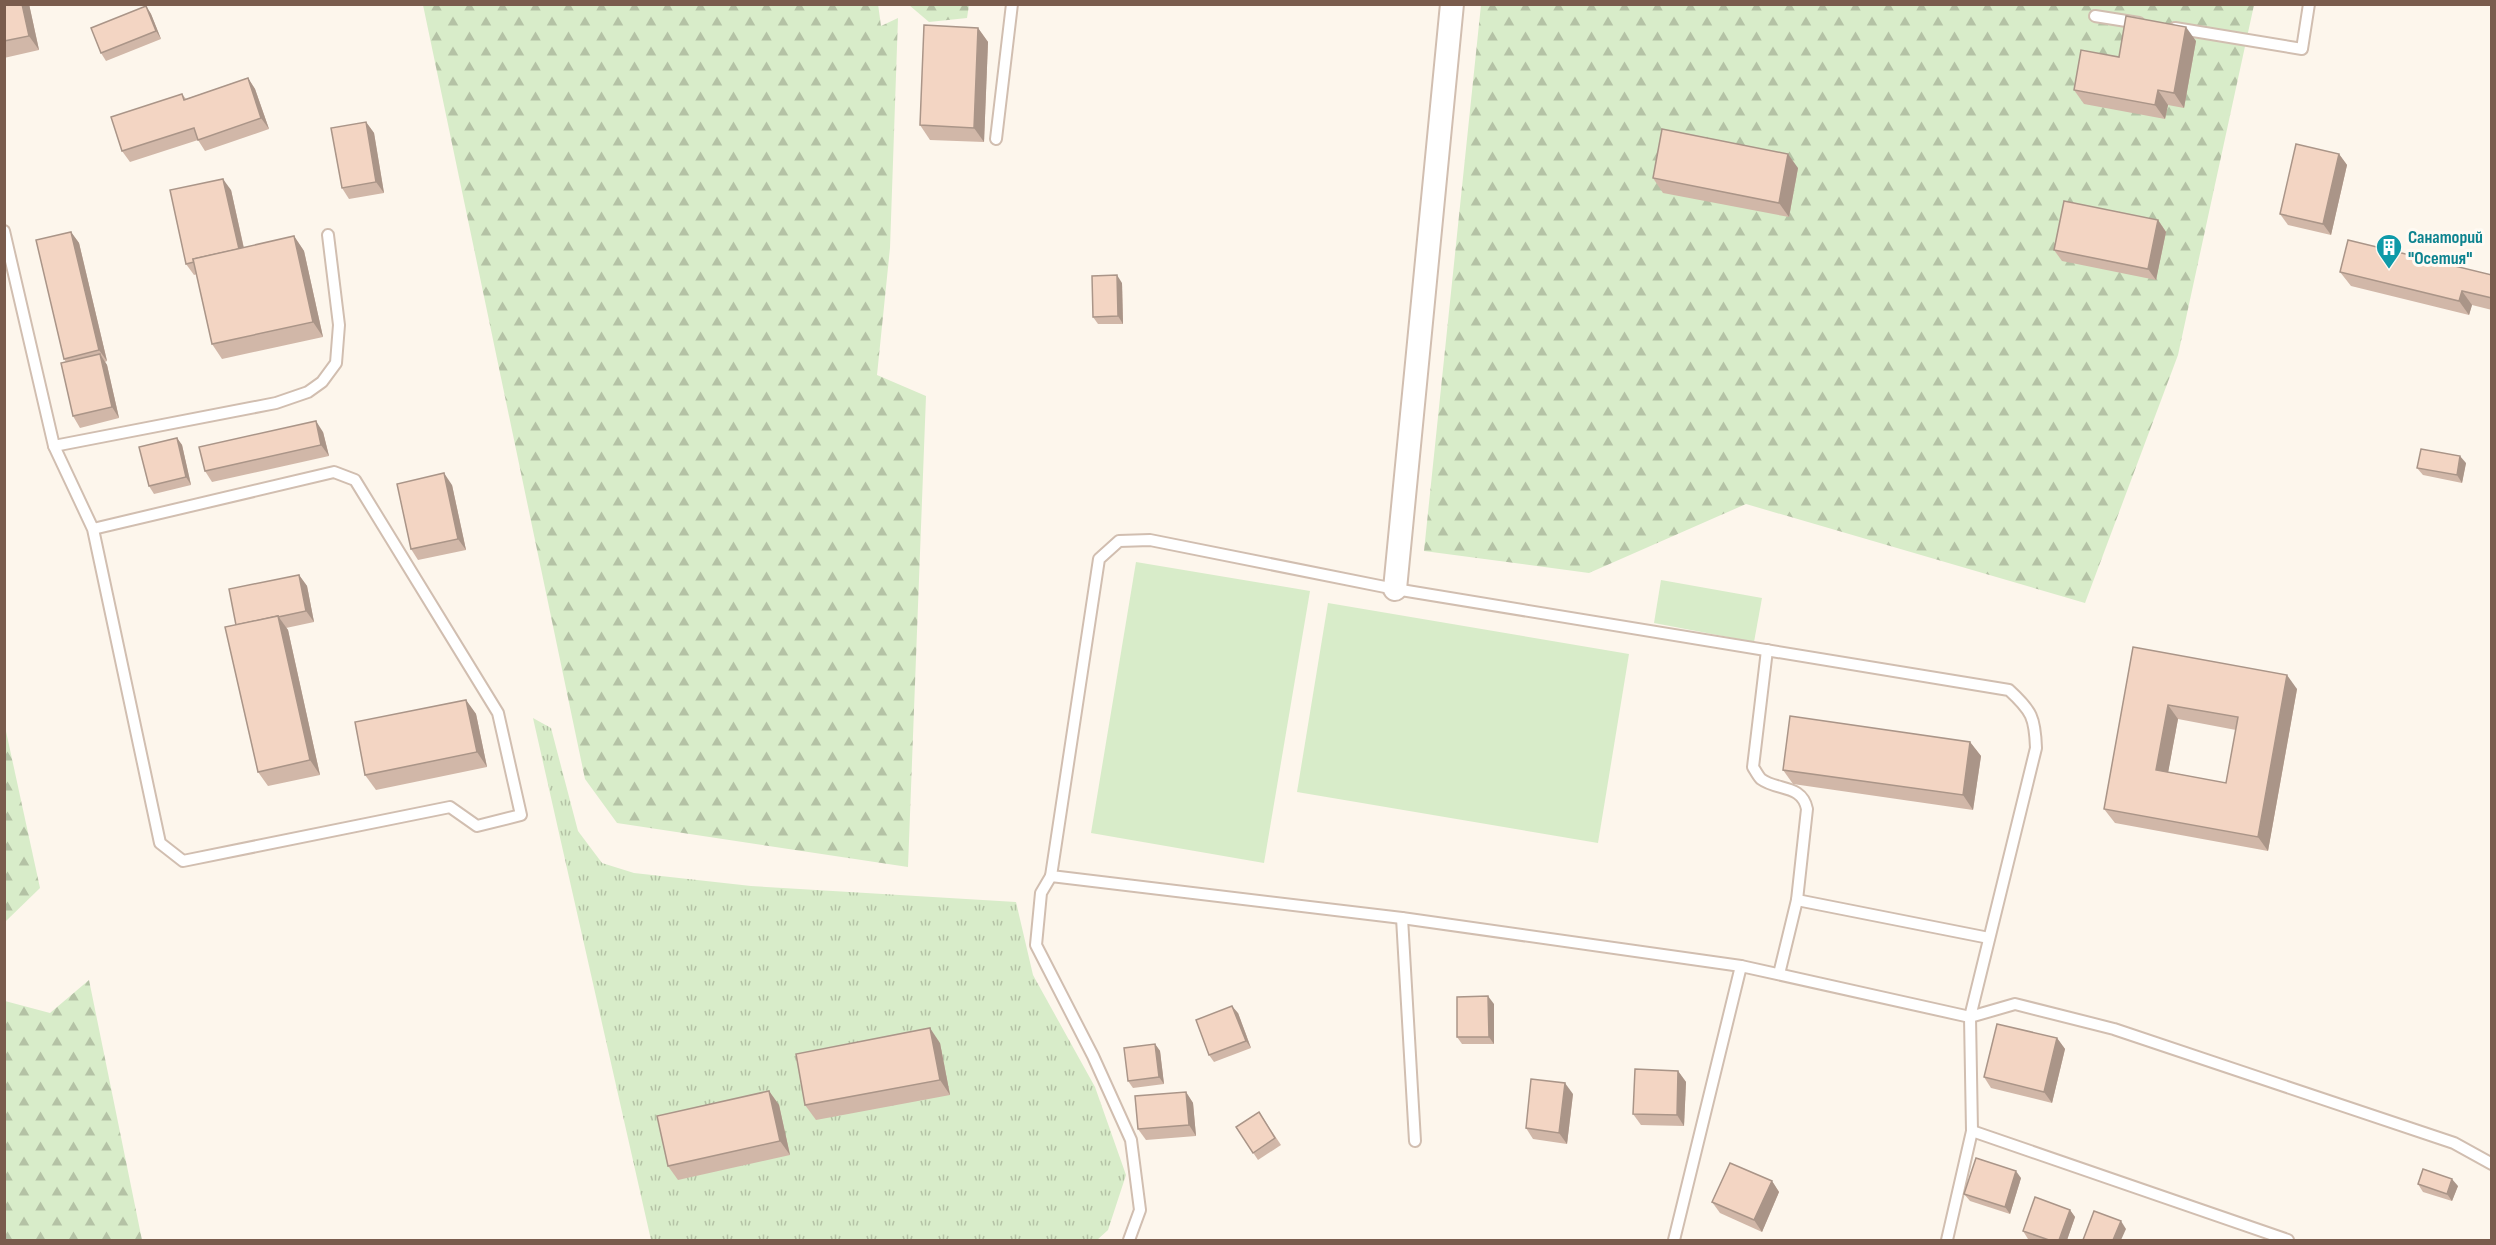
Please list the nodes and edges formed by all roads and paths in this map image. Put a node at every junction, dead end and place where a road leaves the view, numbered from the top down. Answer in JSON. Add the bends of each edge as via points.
{"nodes":[{"id":1,"x":1012,"y":4,"type":"edge"},
{"id":2,"x":1452,"y":4,"type":"edge"},
{"id":3,"x":2309,"y":4,"type":"edge"},
{"id":4,"x":2095,"y":16,"type":"dead end"},
{"id":5,"x":2154,"y":25,"type":"edge"},
{"id":6,"x":2166,"y":27,"type":"edge"},
{"id":7,"x":996,"y":139,"type":"dead end"},
{"id":8,"x":4,"y":231,"type":"edge"},
{"id":9,"x":328,"y":235,"type":"dead end"},
{"id":10,"x":54,"y":447,"type":"junction"},
{"id":11,"x":93,"y":529,"type":"junction"},
{"id":12,"x":1395,"y":589,"type":"junction"},
{"id":13,"x":1767,"y":650,"type":"junction"},
{"id":14,"x":1051,"y":876,"type":"junction"},
{"id":15,"x":1797,"y":900,"type":"junction"},
{"id":16,"x":1402,"y":918,"type":"junction"},
{"id":17,"x":1989,"y":938,"type":"junction"},
{"id":18,"x":1741,"y":966,"type":"junction"},
{"id":19,"x":1779,"y":974,"type":"junction"},
{"id":20,"x":1970,"y":1017,"type":"junction"},
{"id":21,"x":1972,"y":1131,"type":"junction"},
{"id":22,"x":1415,"y":1141,"type":"dead end"},
{"id":23,"x":2492,"y":1164,"type":"edge"},
{"id":24,"x":1129,"y":1240,"type":"edge"},
{"id":25,"x":1674,"y":1240,"type":"edge"},
{"id":26,"x":1947,"y":1240,"type":"edge"},
{"id":27,"x":2288,"y":1240,"type":"edge"}],
"edges":[{"from":1,"to":7,"type":"lane"},
{"from":2,"to":12,"type":"street"},
{"from":3,"to":6,"type":"lane","via":[[2302,49]]},
{"from":4,"to":5,"type":"lane"},
{"from":8,"to":10,"type":"lane"},
{"from":9,"to":10,"type":"lane","via":[[339,325],[336,363],[322,382],[308,392],[276,403]]},
{"from":10,"to":11,"type":"lane"},
{"from":11,"to":11,"type":"lane","via":[[160,843],[183,861],[450,807],[477,826],[521,815],[498,713],[355,480],[334,472]]},
{"from":12,"to":13,"type":"lane"},
{"from":12,"to":14,"type":"lane","via":[[1150,540],[1119,541],[1099,559]]},
{"from":13,"to":15,"type":"lane","via":[[1753,767],[1762,779],[1793,790],[1805,800]]},
{"from":13,"to":17,"type":"lane","via":[[2009,690],[2024,704],[2035,723],[2036,748]]},
{"from":14,"to":16,"type":"lane"},
{"from":14,"to":24,"type":"lane","via":[[1041,893],[1036,945],[1131,1140],[1140,1210]]},
{"from":15,"to":17,"type":"lane"},
{"from":15,"to":19,"type":"lane"},
{"from":16,"to":18,"type":"lane"},
{"from":16,"to":22,"type":"lane"},
{"from":17,"to":20,"type":"lane"},
{"from":18,"to":19,"type":"lane"},
{"from":18,"to":25,"type":"lane"},
{"from":19,"to":20,"type":"lane"},
{"from":20,"to":21,"type":"lane"},
{"from":20,"to":23,"type":"lane","via":[[2015,1004],[2114,1029],[2454,1143]]},
{"from":21,"to":26,"type":"lane"},
{"from":21,"to":27,"type":"lane"}]}
